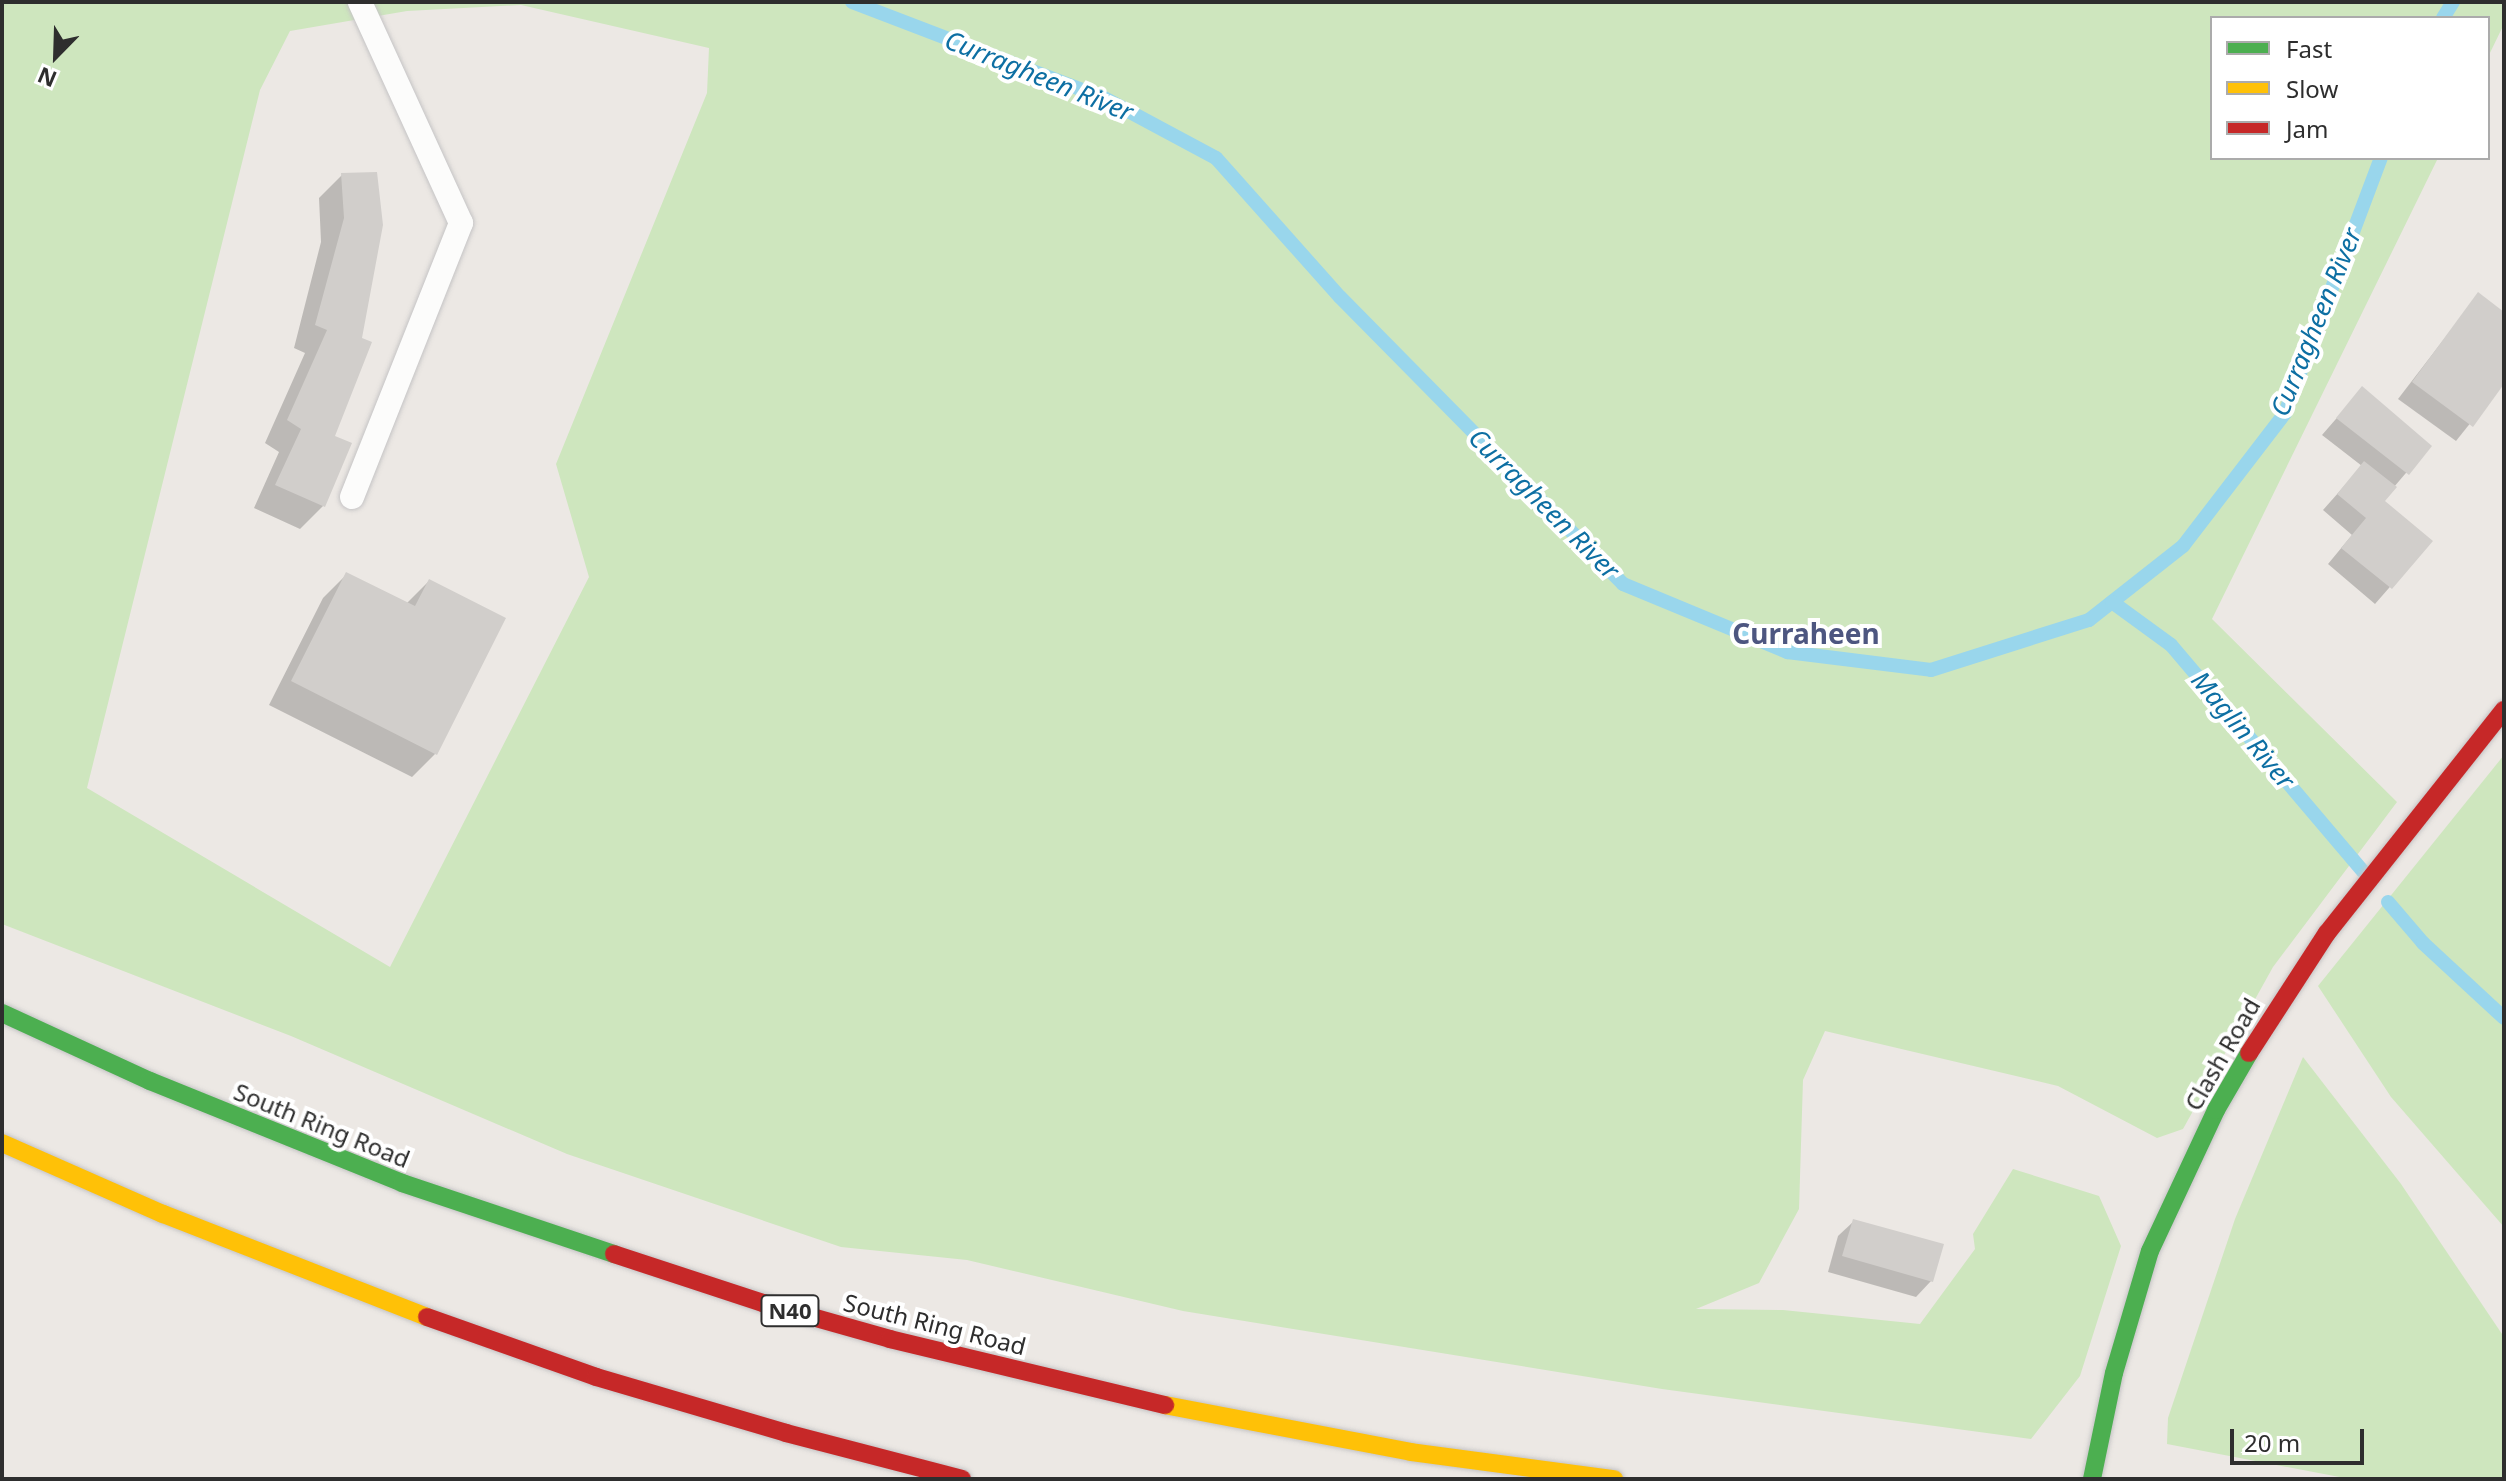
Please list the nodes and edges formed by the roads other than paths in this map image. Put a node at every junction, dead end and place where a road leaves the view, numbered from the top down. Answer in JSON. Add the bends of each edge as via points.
{"nodes":[{"id":1,"x":360,"y":2,"type":"edge"},
{"id":2,"x":352,"y":497,"type":"dead end"},
{"id":3,"x":2504,"y":710,"type":"edge"},
{"id":4,"x":2,"y":1013,"type":"edge"},
{"id":5,"x":2,"y":1143,"type":"edge"},
{"id":6,"x":962,"y":1479,"type":"edge"},
{"id":7,"x":1614,"y":1479,"type":"edge"},
{"id":8,"x":2092,"y":1479,"type":"edge"}],
"edges":[{"from":1,"to":2,"type":"lane","via":[[461,223]]},
{"from":3,"to":8,"type":"main road","name":"Clash Road","via":[[2327,933],[2216,1110],[2150,1251],[2114,1373]]},
{"from":4,"to":7,"type":"main road","name":"South Ring Road","number":"N40","via":[[150,1081],[402,1183],[763,1303],[1152,1402],[1411,1452]]},
{"from":5,"to":6,"type":"main road","via":[[163,1214],[581,1372]]}]}
